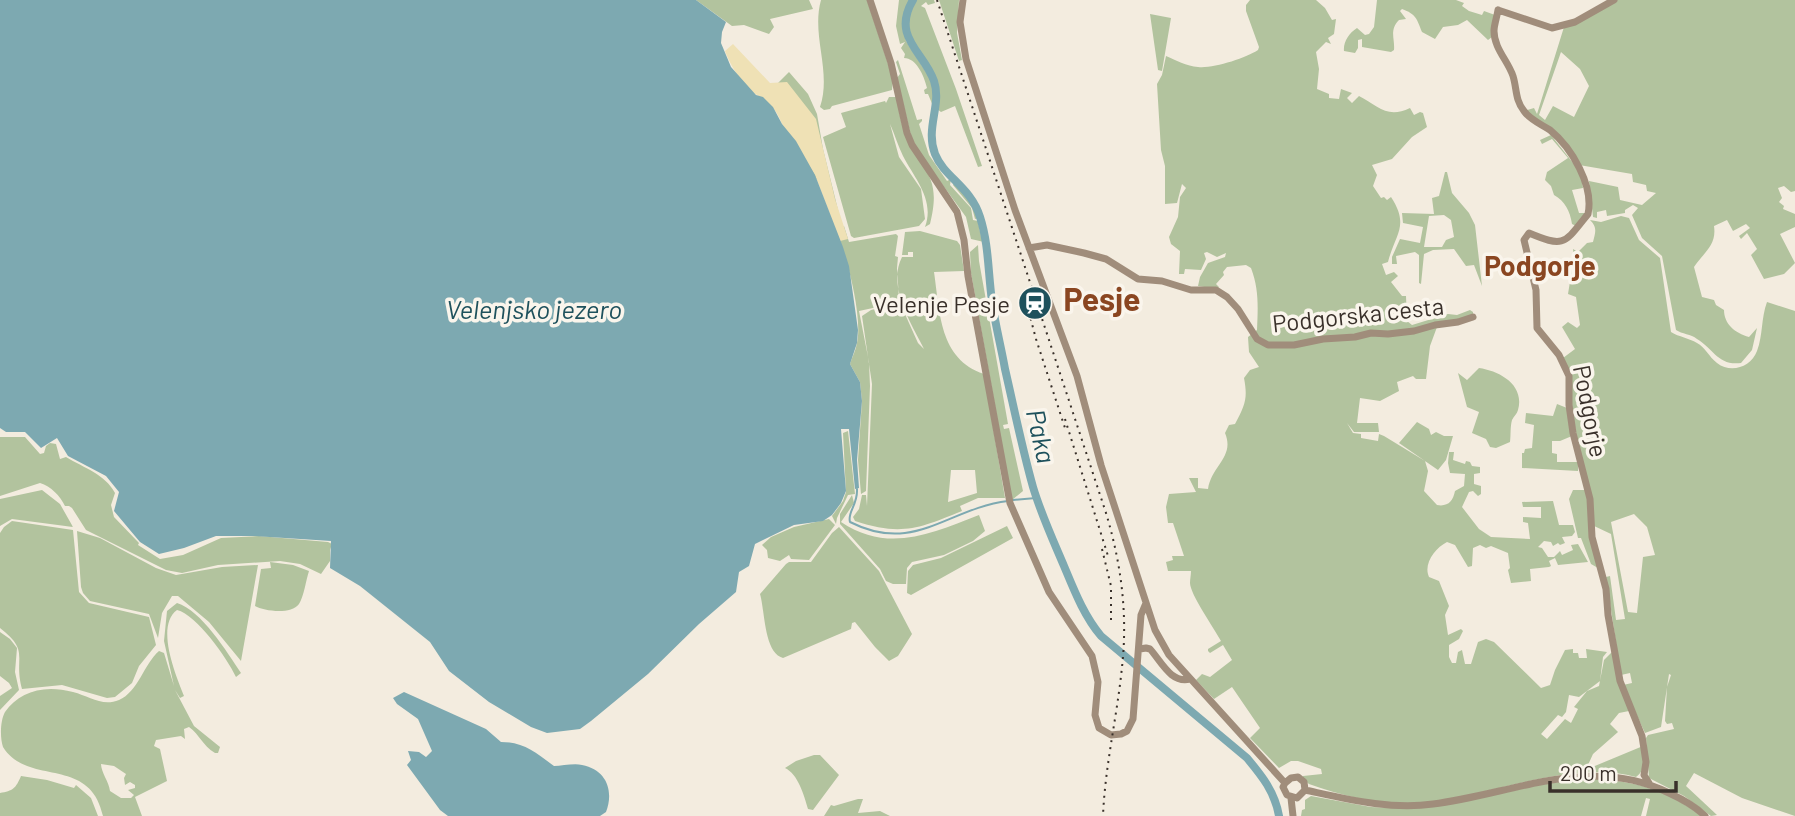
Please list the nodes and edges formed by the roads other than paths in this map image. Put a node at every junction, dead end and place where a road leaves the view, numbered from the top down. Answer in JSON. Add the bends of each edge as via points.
{"nodes":[{"id":1,"x":870,"y":0,"type":"edge"},
{"id":2,"x":963,"y":0,"type":"edge"},
{"id":3,"x":1492,"y":0,"type":"edge"},
{"id":4,"x":1614,"y":0,"type":"edge"},
{"id":5,"x":1498,"y":10,"type":"junction"},
{"id":6,"x":1030,"y":248,"type":"junction"},
{"id":7,"x":1473,"y":317,"type":"dead end"},
{"id":8,"x":1146,"y":603,"type":"junction"},
{"id":9,"x":1139,"y":652,"type":"junction"},
{"id":10,"x":1190,"y":678,"type":"junction"},
{"id":11,"x":1285,"y":783,"type":"junction"},
{"id":12,"x":1649,"y":783,"type":"junction"},
{"id":13,"x":1305,"y":790,"type":"junction"},
{"id":14,"x":1291,"y":798,"type":"junction"},
{"id":15,"x":1293,"y":816,"type":"edge"},
{"id":16,"x":1705,"y":816,"type":"edge"}],
"edges":[{"from":1,"to":9,"type":"street","via":[[912,145],[957,212],[1010,503],[1049,592],[1092,656],[1098,682],[1096,719],[1101,731],[1115,736],[1128,731]]},
{"from":2,"to":6,"type":"street","via":[[960,22],[966,59]]},
{"from":3,"to":5,"type":"street"},
{"from":4,"to":5,"type":"street","via":[[1575,22],[1552,28]]},
{"from":5,"to":12,"type":"street","name":"Podgorje","via":[[1496,42],[1513,75],[1517,101],[1527,116],[1559,140],[1581,170],[1588,190],[1588,215],[1564,241],[1551,243],[1529,233],[1524,240],[1536,290],[1537,328],[1569,376],[1573,433],[1590,499],[1592,537],[1606,589],[1620,681],[1642,736],[1644,775]]},
{"from":6,"to":7,"type":"street","name":"Podgorska cesta","via":[[1047,246],[1084,253],[1106,258],[1134,278],[1191,290],[1216,290],[1238,309],[1257,339],[1268,345],[1414,331]]},
{"from":6,"to":8,"type":"street","via":[[1077,376]]},
{"from":8,"to":9,"type":"street"},
{"from":8,"to":10,"type":"street","via":[[1161,644]]},
{"from":9,"to":10,"type":"street","via":[[1150,649],[1174,677]]},
{"from":10,"to":11,"type":"street"},
{"from":11,"to":13,"type":"street","via":[[1298,777]]},
{"from":11,"to":14,"type":"street","via":[[1284,792]]},
{"from":12,"to":13,"type":"street","via":[[1615,775],[1567,778],[1408,806]]},
{"from":12,"to":16,"type":"street"},
{"from":13,"to":14,"type":"street"},
{"from":14,"to":15,"type":"street"}]}
